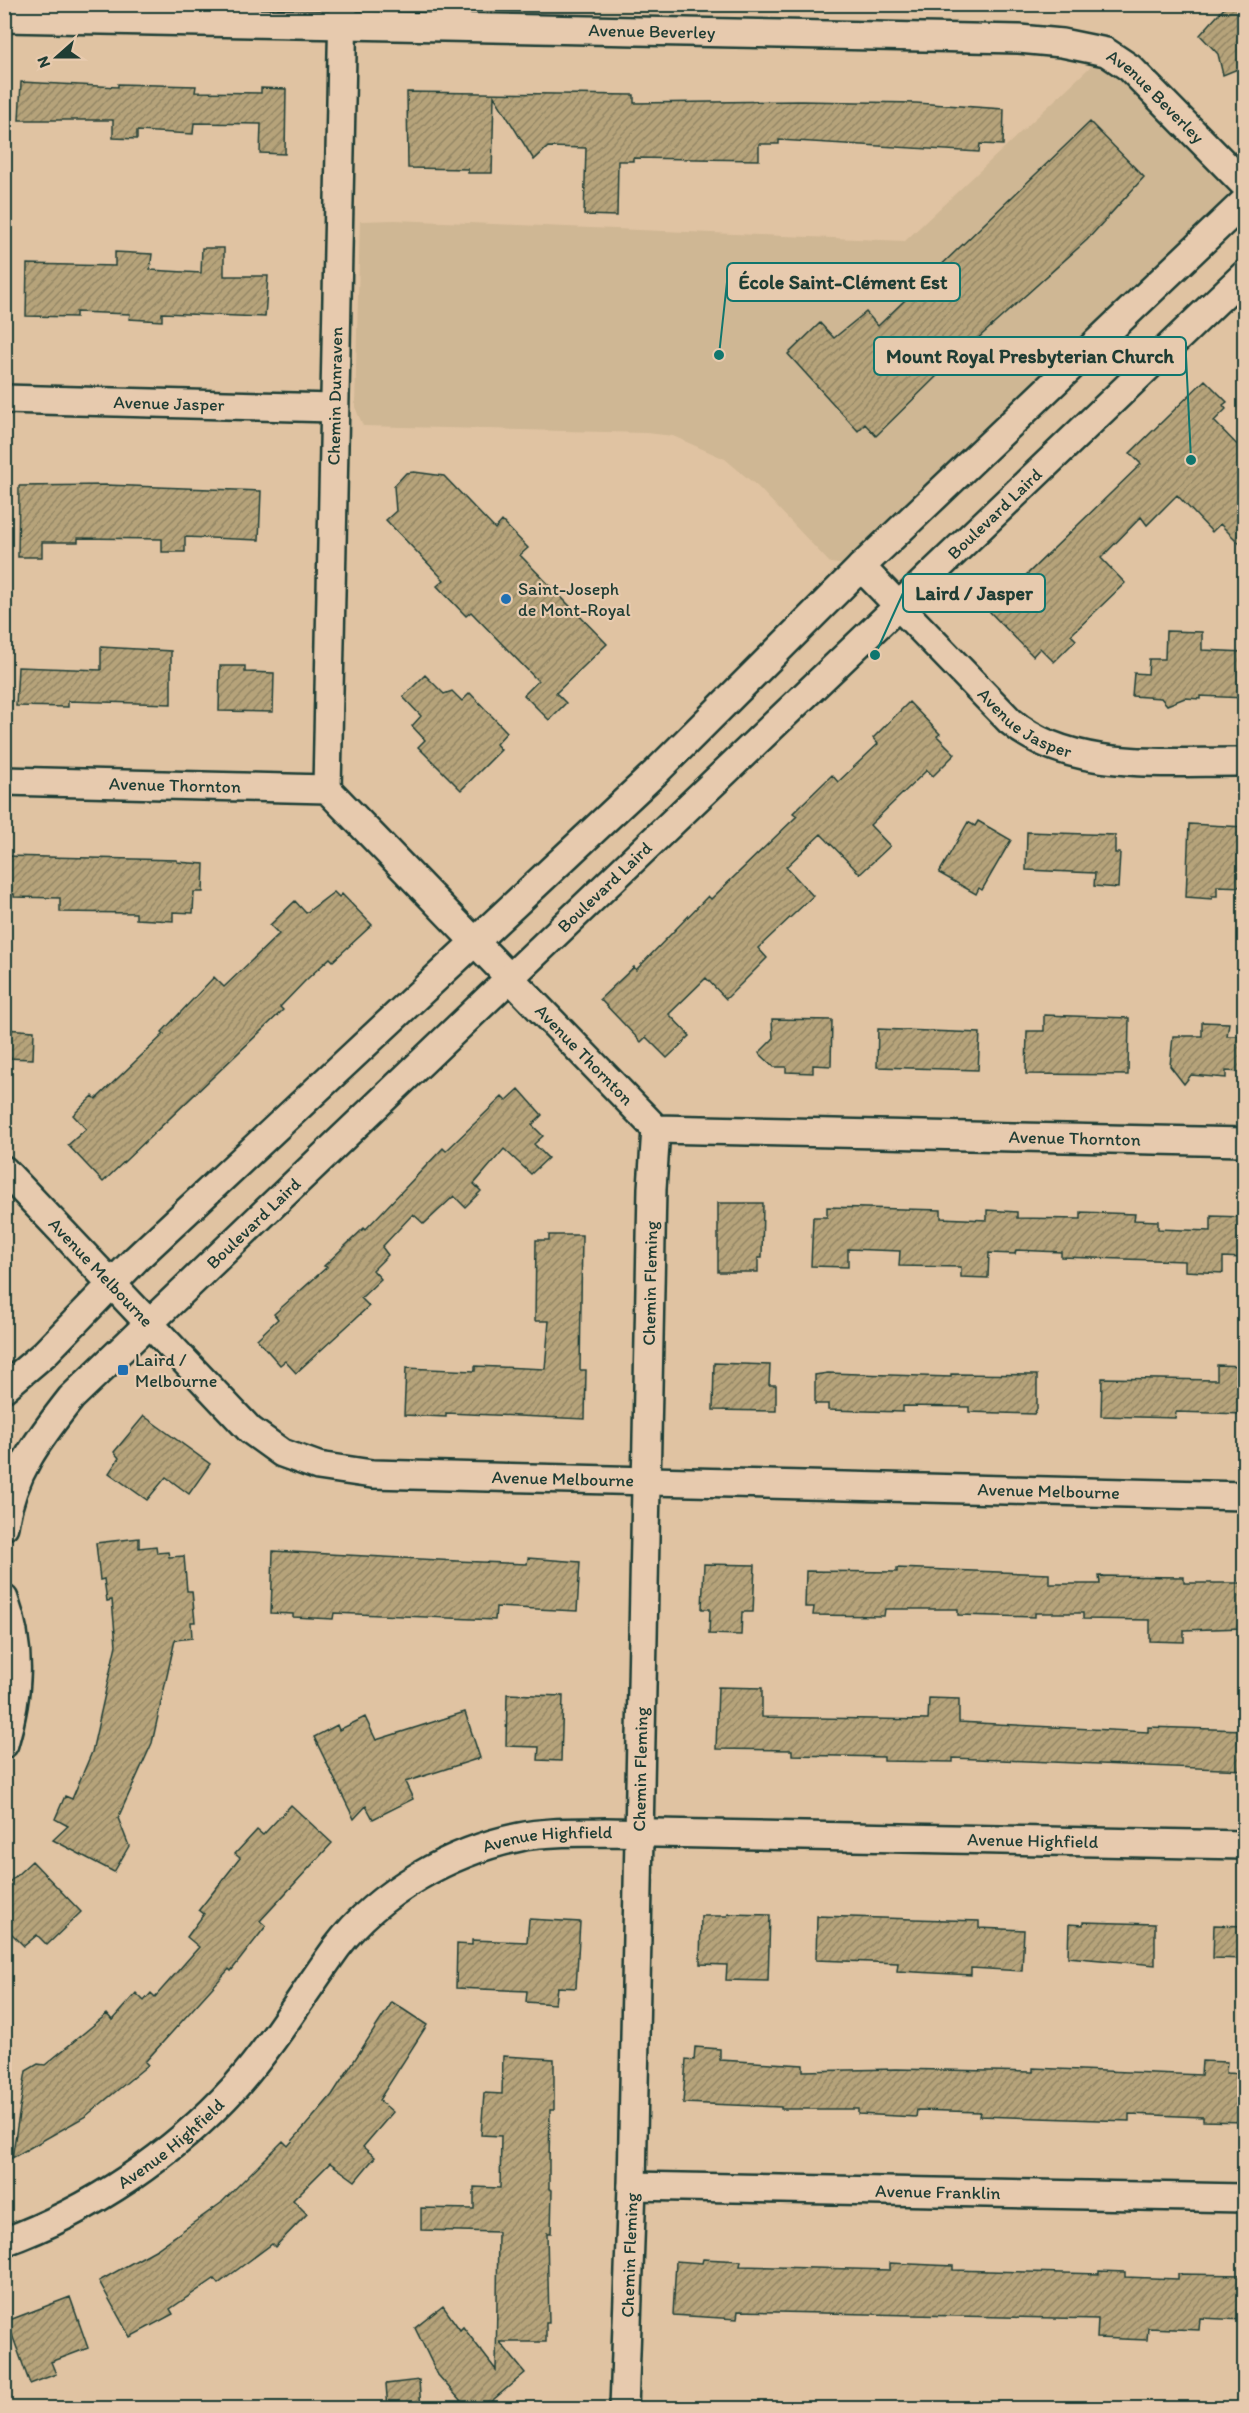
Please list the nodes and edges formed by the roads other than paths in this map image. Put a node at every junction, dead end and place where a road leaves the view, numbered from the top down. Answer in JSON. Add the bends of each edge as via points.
{"nodes":[{"id":1,"x":342,"y":15,"type":"edge"},
{"id":2,"x":4,"y":18,"type":"edge"},
{"id":3,"x":1245,"y":184,"type":"edge"},
{"id":4,"x":1245,"y":202,"type":"edge"},
{"id":5,"x":1245,"y":275,"type":"edge"},
{"id":6,"x":4,"y":399,"type":"edge"},
{"id":7,"x":333,"y":408,"type":"junction"},
{"id":8,"x":861,"y":567,"type":"junction"},
{"id":9,"x":899,"y":607,"type":"junction"},
{"id":10,"x":1245,"y":762,"type":"edge"},
{"id":11,"x":4,"y":781,"type":"edge"},
{"id":12,"x":327,"y":789,"type":"junction"},
{"id":13,"x":473,"y":940,"type":"junction"},
{"id":14,"x":511,"y":977,"type":"junction"},
{"id":15,"x":656,"y":1129,"type":"junction"},
{"id":16,"x":1245,"y":1142,"type":"edge"},
{"id":17,"x":4,"y":1170,"type":"edge"},
{"id":18,"x":113,"y":1281,"type":"junction"},
{"id":19,"x":149,"y":1322,"type":"junction"},
{"id":20,"x":4,"y":1389,"type":"edge"},
{"id":21,"x":648,"y":1480,"type":"junction"},
{"id":22,"x":1245,"y":1496,"type":"edge"},
{"id":23,"x":4,"y":1526,"type":"edge"},
{"id":24,"x":4,"y":1599,"type":"edge"},
{"id":25,"x":4,"y":1744,"type":"edge"},
{"id":26,"x":638,"y":1833,"type":"junction"},
{"id":27,"x":1245,"y":1845,"type":"edge"},
{"id":28,"x":632,"y":2186,"type":"junction"},
{"id":29,"x":1245,"y":2198,"type":"edge"},
{"id":30,"x":4,"y":2242,"type":"edge"},
{"id":31,"x":624,"y":2409,"type":"edge"}],
"edges":[{"from":1,"to":2,"type":"street","name":"Avenue Beverley"},
{"from":1,"to":3,"type":"street","name":"Avenue Beverley","via":[[1019,39],[1087,47],[1106,52],[1130,68]]},
{"from":1,"to":7,"type":"street","name":"Chemin Dunraven"},
{"from":4,"to":8,"type":"street"},
{"from":5,"to":9,"type":"street","name":"Boulevard Laird"},
{"from":6,"to":7,"type":"street","name":"Avenue Jasper"},
{"from":7,"to":12,"type":"street","name":"Chemin Dunraven"},
{"from":8,"to":9,"type":"street","name":"Avenue Jasper"},
{"from":8,"to":13,"type":"street","via":[[681,748]]},
{"from":9,"to":10,"type":"street","name":"Avenue Jasper","via":[[1010,721],[1045,745],[1088,757]]},
{"from":9,"to":14,"type":"street","name":"Boulevard Laird"},
{"from":11,"to":12,"type":"street","name":"Avenue Thornton"},
{"from":12,"to":13,"type":"street","name":"Avenue Thornton"},
{"from":13,"to":14,"type":"street","name":"Avenue Thornton"},
{"from":13,"to":18,"type":"street"},
{"from":14,"to":15,"type":"street","name":"Avenue Thornton"},
{"from":14,"to":19,"type":"street","name":"Boulevard Laird"},
{"from":15,"to":16,"type":"street","name":"Avenue Thornton"},
{"from":15,"to":21,"type":"street","name":"Chemin Fleming"},
{"from":17,"to":18,"type":"street","name":"Avenue Melbourne"},
{"from":18,"to":19,"type":"street","name":"Avenue Melbourne"},
{"from":18,"to":20,"type":"street","via":[[44,1354]]},
{"from":19,"to":21,"type":"street","name":"Avenue Melbourne","via":[[250,1430],[282,1453],[318,1466],[372,1474]]},
{"from":19,"to":23,"type":"street","name":"Boulevard Laird","via":[[71,1398],[34,1444],[13,1489]]},
{"from":21,"to":22,"type":"street","name":"Avenue Melbourne"},
{"from":21,"to":26,"type":"street","name":"Chemin Fleming"},
{"from":24,"to":25,"type":"street","via":[[18,1654],[15,1702]]},
{"from":26,"to":27,"type":"street","name":"Avenue Highfield"},
{"from":26,"to":28,"type":"street","name":"Chemin Fleming"},
{"from":26,"to":30,"type":"street","name":"Avenue Highfield","via":[[521,1836],[443,1863],[406,1885],[364,1915],[237,2084],[173,2148],[77,2210]]},
{"from":28,"to":29,"type":"street","name":"Avenue Franklin"},
{"from":28,"to":31,"type":"street","name":"Chemin Fleming"}]}
